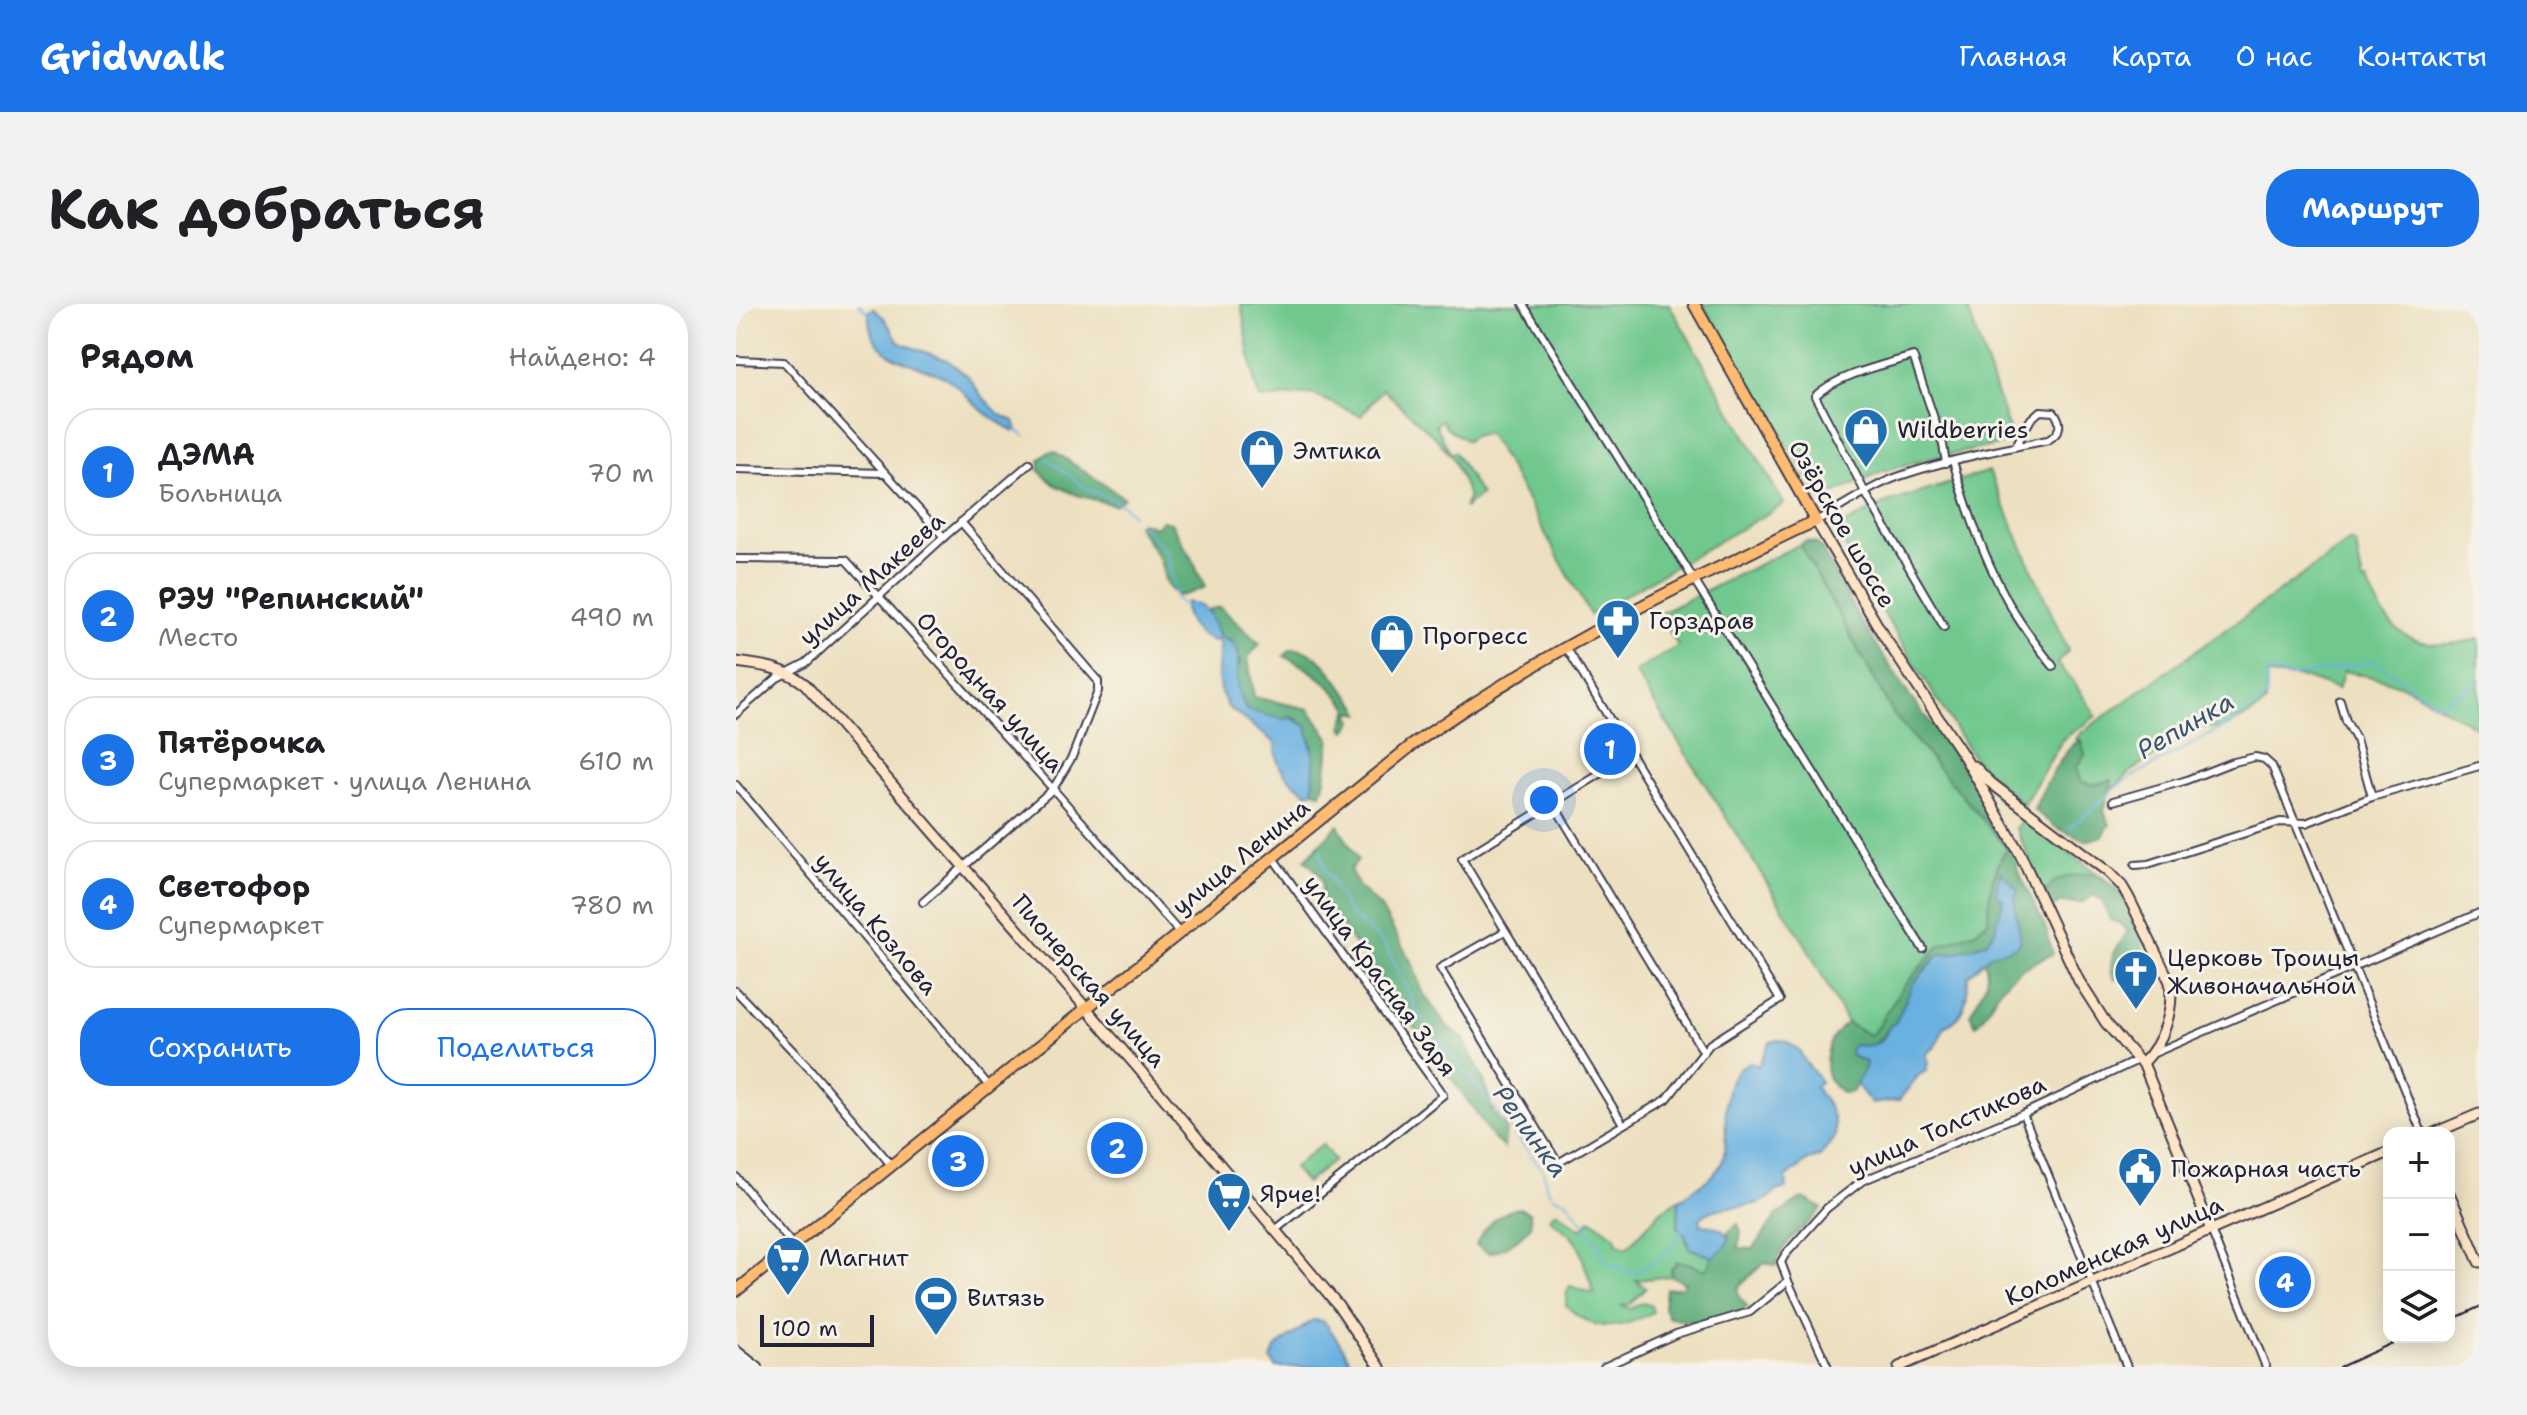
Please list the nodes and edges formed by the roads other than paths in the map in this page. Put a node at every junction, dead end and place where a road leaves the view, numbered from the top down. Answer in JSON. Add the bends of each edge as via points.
{"nodes":[{"id":1,"x":1523,"y":304,"type":"edge"},
{"id":2,"x":1694,"y":304,"type":"edge"},
{"id":3,"x":736,"y":360,"type":"edge"},
{"id":4,"x":2015,"y":447,"type":"junction"},
{"id":5,"x":1949,"y":462,"type":"junction"},
{"id":6,"x":1029,"y":464,"type":"dead end"},
{"id":7,"x":736,"y":469,"type":"edge"},
{"id":8,"x":885,"y":473,"type":"junction"},
{"id":9,"x":1866,"y":494,"type":"junction"},
{"id":10,"x":1816,"y":521,"type":"junction"},
{"id":11,"x":961,"y":522,"type":"junction"},
{"id":12,"x":944,"y":537,"type":"junction"},
{"id":13,"x":736,"y":559,"type":"edge"},
{"id":14,"x":1693,"y":579,"type":"junction"},
{"id":15,"x":878,"y":597,"type":"junction"},
{"id":16,"x":1944,"y":627,"type":"dead end"},
{"id":17,"x":1566,"y":647,"type":"junction"},
{"id":18,"x":736,"y":662,"type":"edge"},
{"id":19,"x":2053,"y":666,"type":"dead end"},
{"id":20,"x":790,"y":673,"type":"junction"},
{"id":21,"x":2340,"y":701,"type":"dead end"},
{"id":22,"x":736,"y":714,"type":"edge"},
{"id":23,"x":1631,"y":755,"type":"junction"},
{"id":24,"x":1965,"y":758,"type":"junction"},
{"id":25,"x":2479,"y":766,"type":"edge"},
{"id":26,"x":736,"y":785,"type":"edge"},
{"id":27,"x":1053,"y":789,"type":"junction"},
{"id":28,"x":2372,"y":797,"type":"junction"},
{"id":29,"x":2113,"y":801,"type":"dead end"},
{"id":30,"x":1553,"y":803,"type":"junction"},
{"id":31,"x":2294,"y":824,"type":"junction"},
{"id":32,"x":1273,"y":857,"type":"junction"},
{"id":33,"x":2135,"y":865,"type":"dead end"},
{"id":34,"x":963,"y":868,"type":"junction"},
{"id":35,"x":923,"y":902,"type":"dead end"},
{"id":36,"x":2479,"y":913,"type":"edge"},
{"id":37,"x":1505,"y":931,"type":"junction"},
{"id":38,"x":1179,"y":932,"type":"junction"},
{"id":39,"x":1923,"y":949,"type":"dead end"},
{"id":40,"x":2352,"y":967,"type":"junction"},
{"id":41,"x":736,"y":991,"type":"edge"},
{"id":42,"x":1086,"y":1007,"type":"junction"},
{"id":43,"x":1703,"y":1051,"type":"junction"},
{"id":44,"x":2152,"y":1054,"type":"junction"},
{"id":45,"x":2140,"y":1061,"type":"junction"},
{"id":46,"x":989,"y":1086,"type":"junction"},
{"id":47,"x":2023,"y":1114,"type":"junction"},
{"id":48,"x":2479,"y":1114,"type":"edge"},
{"id":49,"x":1623,"y":1124,"type":"junction"},
{"id":50,"x":2419,"y":1127,"type":"edge"},
{"id":51,"x":2448,"y":1127,"type":"edge"},
{"id":52,"x":2383,"y":1155,"type":"edge"},
{"id":53,"x":892,"y":1166,"type":"junction"},
{"id":54,"x":736,"y":1177,"type":"edge"},
{"id":55,"x":2452,"y":1199,"type":"edge"},
{"id":56,"x":2211,"y":1230,"type":"junction"},
{"id":57,"x":1274,"y":1231,"type":"junction"},
{"id":58,"x":792,"y":1244,"type":"junction"},
{"id":59,"x":2479,"y":1262,"type":"edge"},
{"id":60,"x":1788,"y":1281,"type":"junction"},
{"id":61,"x":2091,"y":1283,"type":"junction"},
{"id":62,"x":736,"y":1291,"type":"edge"},
{"id":63,"x":736,"y":1349,"type":"edge"},
{"id":64,"x":759,"y":1367,"type":"edge"},
{"id":65,"x":1380,"y":1367,"type":"edge"},
{"id":66,"x":1604,"y":1367,"type":"edge"},
{"id":67,"x":1828,"y":1367,"type":"edge"},
{"id":68,"x":1899,"y":1367,"type":"edge"},
{"id":69,"x":2127,"y":1367,"type":"edge"},
{"id":70,"x":2266,"y":1367,"type":"edge"}],
"edges":[{"from":1,"to":14,"type":"street"},
{"from":2,"to":10,"type":"main road","name":"Озёрское шоссе"},
{"from":3,"to":8,"type":"street","via":[[784,362]]},
{"from":4,"to":4,"type":"street","via":[[2048,440],[2056,435],[2060,420],[2054,412],[2040,411]]},
{"from":4,"to":5,"type":"street"},
{"from":5,"to":9,"type":"street","via":[[1903,475]]},
{"from":5,"to":9,"type":"street","via":[[1913,356],[1844,379],[1815,396]]},
{"from":5,"to":19,"type":"street","via":[[2002,592]]},
{"from":6,"to":11,"type":"street","name":"улица Макеева"},
{"from":7,"to":8,"type":"street"},
{"from":8,"to":12,"type":"street"},
{"from":9,"to":10,"type":"street"},
{"from":9,"to":16,"type":"street"},
{"from":10,"to":14,"type":"main road","name":"улица Ленина"},
{"from":10,"to":24,"type":"main road","name":"Озёрское шоссе"},
{"from":11,"to":12,"type":"street","name":"улица Макеева"},
{"from":11,"to":27,"type":"street","via":[[1098,681],[1072,757]]},
{"from":12,"to":15,"type":"street","name":"улица Макеева"},
{"from":13,"to":15,"type":"street","name":"Огородная улица","via":[[846,560]]},
{"from":14,"to":17,"type":"main road","name":"улица Ленина"},
{"from":14,"to":39,"type":"street"},
{"from":15,"to":20,"type":"street","name":"улица Макеева"},
{"from":15,"to":27,"type":"street","name":"Огородная улица"},
{"from":17,"to":23,"type":"street"},
{"from":17,"to":32,"type":"main road","name":"улица Ленина","via":[[1444,722]]},
{"from":18,"to":20,"type":"main road","name":"Пионерская улица"},
{"from":20,"to":22,"type":"street","name":"улица Макеева"},
{"from":20,"to":34,"type":"main road","name":"Пионерская улица"},
{"from":21,"to":28,"type":"street"},
{"from":23,"to":30,"type":"street"},
{"from":23,"to":43,"type":"street","via":[[1780,1000]]},
{"from":24,"to":44,"type":"main road","via":[[2122,886],[2170,982],[2169,1015]]},
{"from":24,"to":45,"type":"main road","via":[[2020,854],[2079,981]]},
{"from":25,"to":28,"type":"street"},
{"from":26,"to":46,"type":"street","name":"улица Козлова"},
{"from":27,"to":34,"type":"street"},
{"from":27,"to":38,"type":"street","name":"Огородная улица"},
{"from":28,"to":31,"type":"street"},
{"from":29,"to":31,"type":"street","via":[[2255,757],[2272,766]]},
{"from":30,"to":37,"type":"street","via":[[1462,859]]},
{"from":30,"to":43,"type":"street"},
{"from":31,"to":33,"type":"street","via":[[2280,822]]},
{"from":31,"to":40,"type":"street"},
{"from":32,"to":38,"type":"main road","name":"улица Ленина"},
{"from":32,"to":57,"type":"street","name":"улица Красная Заря","via":[[1443,1095]]},
{"from":34,"to":35,"type":"street"},
{"from":34,"to":42,"type":"main road","name":"Пионерская улица"},
{"from":36,"to":40,"type":"street"},
{"from":37,"to":49,"type":"street"},
{"from":37,"to":49,"type":"street","via":[[1440,968],[1512,1090],[1558,1163]]},
{"from":38,"to":42,"type":"main road","name":"улица Ленина"},
{"from":40,"to":44,"type":"street"},
{"from":40,"to":50,"type":"street"},
{"from":41,"to":53,"type":"street"},
{"from":42,"to":46,"type":"main road","name":"улица Ленина"},
{"from":42,"to":57,"type":"main road","name":"Пионерская улица"},
{"from":43,"to":49,"type":"street","via":[[1667,1099]]},
{"from":44,"to":45,"type":"main road"},
{"from":45,"to":47,"type":"street","name":"улица Толстикова"},
{"from":45,"to":56,"type":"main road"},
{"from":46,"to":53,"type":"main road","name":"улица Ленина"},
{"from":47,"to":60,"type":"street","name":"улица Толстикова","via":[[1846,1191],[1785,1255],[1781,1262]]},
{"from":47,"to":61,"type":"street"},
{"from":48,"to":51,"type":"main road"},
{"from":52,"to":56,"type":"main road","name":"Коломенская улица"},
{"from":53,"to":58,"type":"main road","name":"улица Ленина"},
{"from":54,"to":58,"type":"street"},
{"from":55,"to":59,"type":"main road"},
{"from":56,"to":61,"type":"main road","name":"Коломенская улица"},
{"from":56,"to":70,"type":"street"},
{"from":57,"to":65,"type":"main road","name":"Пионерская улица","via":[[1346,1315]]},
{"from":58,"to":62,"type":"main road","name":"улица Ленина"},
{"from":60,"to":66,"type":"street","via":[[1750,1312],[1676,1334]]},
{"from":60,"to":67,"type":"street"},
{"from":61,"to":68,"type":"main road","name":"Коломенская улица"},
{"from":61,"to":69,"type":"street"},
{"from":63,"to":64,"type":"street"}]}
